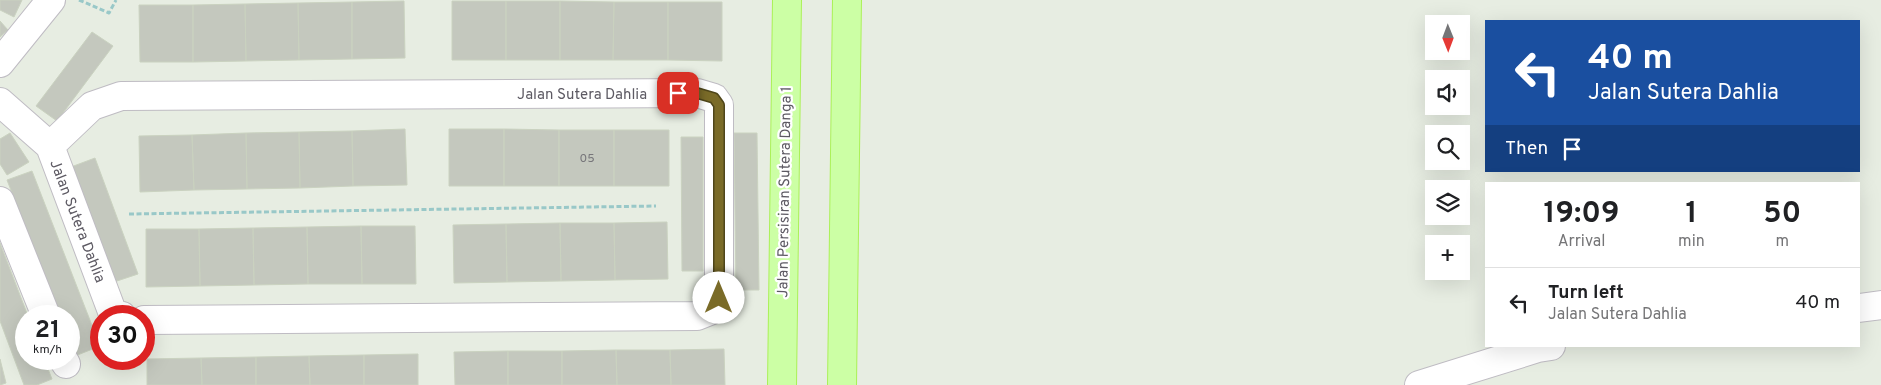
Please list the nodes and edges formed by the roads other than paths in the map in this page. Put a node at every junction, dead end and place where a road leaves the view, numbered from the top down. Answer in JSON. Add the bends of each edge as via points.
{"nodes":[{"id":1,"x":52,"y":0,"type":"edge"},
{"id":2,"x":787,"y":0,"type":"edge"},
{"id":3,"x":847,"y":0,"type":"edge"},
{"id":4,"x":0,"y":63,"type":"edge"},
{"id":5,"x":0,"y":102,"type":"edge"},
{"id":6,"x":50,"y":146,"type":"junction"},
{"id":7,"x":0,"y":201,"type":"edge"},
{"id":8,"x":42,"y":305,"type":"edge"},
{"id":9,"x":110,"y":305,"type":"edge"},
{"id":10,"x":1881,"y":305,"type":"edge"},
{"id":11,"x":1860,"y":308,"type":"edge"},
{"id":12,"x":155,"y":320,"type":"edge"},
{"id":13,"x":1545,"y":347,"type":"edge"},
{"id":14,"x":782,"y":385,"type":"edge"},
{"id":15,"x":842,"y":385,"type":"edge"},
{"id":16,"x":1419,"y":385,"type":"edge"}],
"edges":[{"from":1,"to":4,"type":"street"},
{"from":2,"to":14,"type":"main road","name":"Jalan Persisiran Sutera Danga 1"},
{"from":3,"to":15,"type":"main road"},
{"from":5,"to":6,"type":"street"},
{"from":6,"to":9,"type":"street","name":"Jalan Sutera Dahlia"},
{"from":6,"to":12,"type":"street","name":"Jalan Sutera Dahlia","via":[[92,106],[121,96],[697,93],[714,98],[719,105],[719,298],[712,310],[697,316]]},
{"from":7,"to":8,"type":"street"},
{"from":10,"to":11,"type":"street"},
{"from":13,"to":16,"type":"street"}]}
